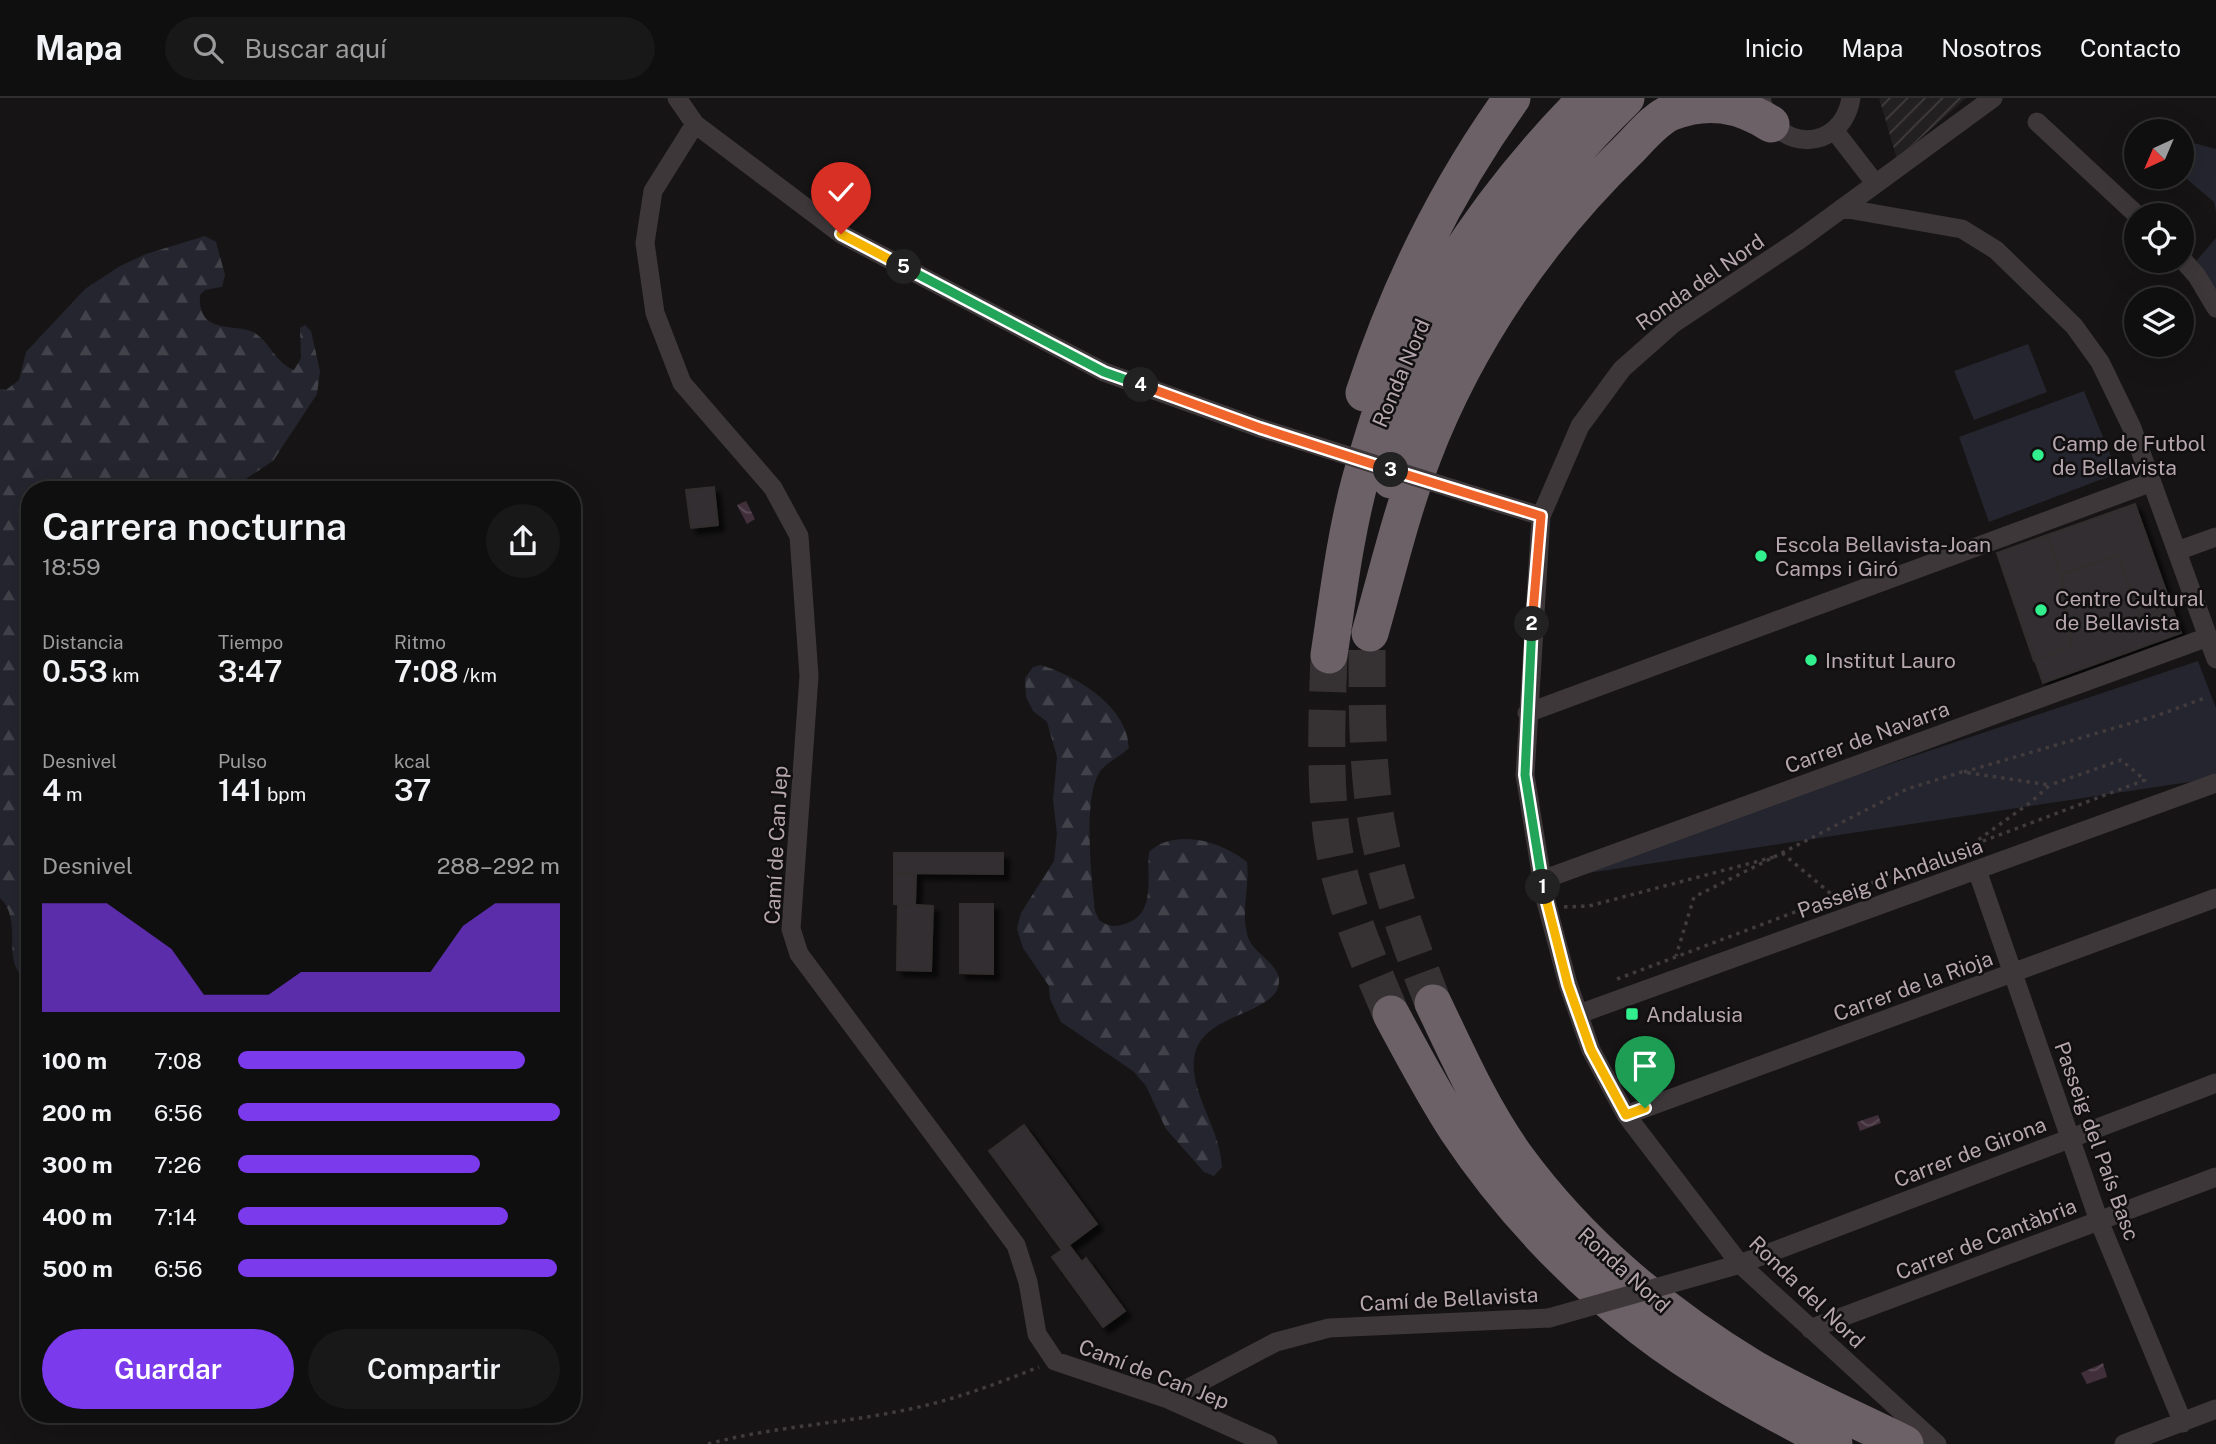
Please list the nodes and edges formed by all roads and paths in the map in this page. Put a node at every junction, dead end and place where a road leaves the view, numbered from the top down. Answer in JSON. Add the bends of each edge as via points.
{"nodes":[{"id":1,"x":677,"y":98,"type":"edge"},
{"id":2,"x":1512,"y":98,"type":"edge"},
{"id":3,"x":1587,"y":98,"type":"edge"},
{"id":4,"x":1626,"y":98,"type":"edge"},
{"id":5,"x":1851,"y":98,"type":"edge"},
{"id":6,"x":1993,"y":98,"type":"edge"},
{"id":7,"x":1766,"y":111,"type":"edge"},
{"id":8,"x":2037,"y":122,"type":"dead end"},
{"id":9,"x":695,"y":124,"type":"junction"},
{"id":10,"x":1833,"y":130,"type":"junction"},
{"id":11,"x":1875,"y":183,"type":"junction"},
{"id":12,"x":2124,"y":203,"type":"edge"},
{"id":13,"x":1842,"y":208,"type":"junction"},
{"id":14,"x":2194,"y":273,"type":"edge"},
{"id":15,"x":2216,"y":308,"type":"edge"},
{"id":16,"x":2152,"y":482,"type":"junction"},
{"id":17,"x":1541,"y":516,"type":"junction"},
{"id":18,"x":2216,"y":537,"type":"edge"},
{"id":19,"x":2177,"y":551,"type":"junction"},
{"id":20,"x":2208,"y":637,"type":"junction"},
{"id":21,"x":2216,"y":659,"type":"edge"},
{"id":22,"x":2207,"y":697,"type":"dead end"},
{"id":23,"x":1527,"y":713,"type":"junction"},
{"id":24,"x":1962,"y":772,"type":"junction"},
{"id":25,"x":2216,"y":783,"type":"edge"},
{"id":26,"x":2050,"y":785,"type":"junction"},
{"id":27,"x":1974,"y":842,"type":"junction"},
{"id":28,"x":1782,"y":853,"type":"junction"},
{"id":29,"x":1774,"y":856,"type":"junction"},
{"id":30,"x":1977,"y":870,"type":"junction"},
{"id":31,"x":1542,"y":880,"type":"junction"},
{"id":32,"x":1836,"y":898,"type":"junction"},
{"id":33,"x":2216,"y":898,"type":"edge"},
{"id":34,"x":1557,"y":907,"type":"dead end"},
{"id":35,"x":1676,"y":956,"type":"junction"},
{"id":36,"x":2012,"y":973,"type":"junction"},
{"id":37,"x":1606,"y":983,"type":"dead end"},
{"id":38,"x":1433,"y":1003,"type":"tunnel mouth"},
{"id":39,"x":1391,"y":1014,"type":"tunnel mouth"},
{"id":40,"x":1578,"y":1014,"type":"junction"},
{"id":41,"x":2216,"y":1083,"type":"edge"},
{"id":42,"x":1626,"y":1115,"type":"junction"},
{"id":43,"x":2071,"y":1138,"type":"junction"},
{"id":44,"x":2216,"y":1177,"type":"edge"},
{"id":45,"x":2099,"y":1220,"type":"junction"},
{"id":46,"x":1740,"y":1264,"type":"junction"},
{"id":47,"x":1810,"y":1329,"type":"junction"},
{"id":48,"x":1055,"y":1361,"type":"junction"},
{"id":49,"x":1168,"y":1399,"type":"junction"},
{"id":50,"x":2216,"y":1409,"type":"edge"},
{"id":51,"x":2183,"y":1423,"type":"junction"},
{"id":52,"x":708,"y":1444,"type":"edge"},
{"id":53,"x":1268,"y":1444,"type":"edge"},
{"id":54,"x":1834,"y":1444,"type":"edge"},
{"id":55,"x":1905,"y":1444,"type":"edge"},
{"id":56,"x":1937,"y":1444,"type":"edge"},
{"id":57,"x":2124,"y":1444,"type":"edge"}],
"edges":[{"from":1,"to":9,"type":"street"},
{"from":2,"to":3,"type":"highway","name":"Ronda Nord","via":[[1435,219],[1396,302],[1364,392],[1335,513],[1320,606],[1329,655],[1361,479],[1408,344],[1477,230],[1521,170]]},
{"from":4,"to":7,"type":"highway","name":"Ronda Nord","via":[[1562,166],[1504,240],[1436,356],[1412,411],[1387,492],[1376,550],[1369,642],[1419,467],[1455,384],[1490,321],[1542,246],[1594,183],[1669,113],[1719,102]]},
{"from":5,"to":10,"type":"street","via":[[1847,115]]},
{"from":6,"to":11,"type":"street","name":"Ronda del Nord"},
{"from":7,"to":10,"type":"street","via":[[1797,139],[1812,140]]},
{"from":8,"to":12,"type":"street"},
{"from":9,"to":17,"type":"street","bridge":true,"via":[[841,234],[1104,372],[1260,428]]},
{"from":9,"to":48,"type":"street","name":"Camí de Can Jep","via":[[653,191],[645,243],[655,313],[682,383],[773,488],[799,536],[808,676],[791,929],[799,954],[1016,1245],[1037,1334]]},
{"from":10,"to":11,"type":"street"},
{"from":11,"to":13,"type":"street","name":"Ronda del Nord"},
{"from":13,"to":16,"type":"street","via":[[1962,229],[1996,250],[2074,326],[2099,362],[2132,428]]},
{"from":13,"to":17,"type":"street","name":"Ronda del Nord","via":[[1674,323],[1622,369],[1580,426]]},
{"from":14,"to":15,"type":"street"},
{"from":16,"to":19,"type":"street"},
{"from":16,"to":23,"type":"street"},
{"from":17,"to":23,"type":"street","name":"Ronda del Nord"},
{"from":18,"to":19,"type":"street"},
{"from":19,"to":20,"type":"street"},
{"from":20,"to":21,"type":"street"},
{"from":20,"to":31,"type":"street","name":"Carrer de Navarra"},
{"from":22,"to":24,"type":"path"},
{"from":23,"to":31,"type":"street","name":"Ronda del Nord","via":[[1525,775]]},
{"from":24,"to":26,"type":"path"},
{"from":24,"to":28,"type":"path","via":[[1907,789]]},
{"from":25,"to":30,"type":"street","name":"Passeig d'Andalusia"},
{"from":26,"to":27,"type":"path"},
{"from":26,"to":27,"type":"path","via":[[2121,760],[2145,780]]},
{"from":27,"to":32,"type":"path"},
{"from":28,"to":29,"type":"path"},
{"from":28,"to":32,"type":"path"},
{"from":29,"to":34,"type":"path","via":[[1589,906]]},
{"from":29,"to":35,"type":"path","via":[[1695,897]]},
{"from":30,"to":36,"type":"street","name":"Passeig del País Basc"},
{"from":30,"to":40,"type":"street","name":"Passeig d'Andalusia"},
{"from":31,"to":40,"type":"street","name":"Ronda del Nord"},
{"from":32,"to":35,"type":"path"},
{"from":33,"to":36,"type":"street","name":"Carrer de la Rioja"},
{"from":35,"to":37,"type":"path"},
{"from":36,"to":42,"type":"street","name":"Carrer de la Rioja"},
{"from":36,"to":43,"type":"street","name":"Passeig del País Basc"},
{"from":38,"to":55,"type":"highway","name":"Ronda Nord","via":[[1470,1080],[1515,1156],[1612,1263],[1661,1306],[1755,1369]]},
{"from":39,"to":54,"type":"highway","name":"Ronda Nord","via":[[1458,1130],[1520,1212],[1567,1261],[1642,1328],[1756,1403]]},
{"from":40,"to":42,"type":"street","name":"Ronda del Nord","via":[[1591,1050]]},
{"from":41,"to":43,"type":"street","name":"Carrer de Girona"},
{"from":42,"to":46,"type":"street","name":"Ronda del Nord"},
{"from":43,"to":45,"type":"street","name":"Passeig del País Basc"},
{"from":43,"to":46,"type":"street","name":"Carrer de Girona"},
{"from":44,"to":45,"type":"street","name":"Carrer de Cantàbria"},
{"from":45,"to":47,"type":"street","name":"Carrer de Cantàbria"},
{"from":45,"to":51,"type":"street","name":"Passeig del País Basc"},
{"from":46,"to":47,"type":"street","name":"Ronda del Nord"},
{"from":46,"to":49,"type":"street","name":"Camí de Bellavista","bridge":true,"via":[[1549,1318],[1329,1328],[1276,1342]]},
{"from":47,"to":56,"type":"street","name":"Ronda del Nord"},
{"from":48,"to":49,"type":"street","name":"Camí de Can Jep"},
{"from":48,"to":52,"type":"path","via":[[985,1388],[902,1411]]},
{"from":49,"to":53,"type":"street","name":"Camí de Can Jep"},
{"from":50,"to":51,"type":"street"},
{"from":51,"to":57,"type":"street"}]}
